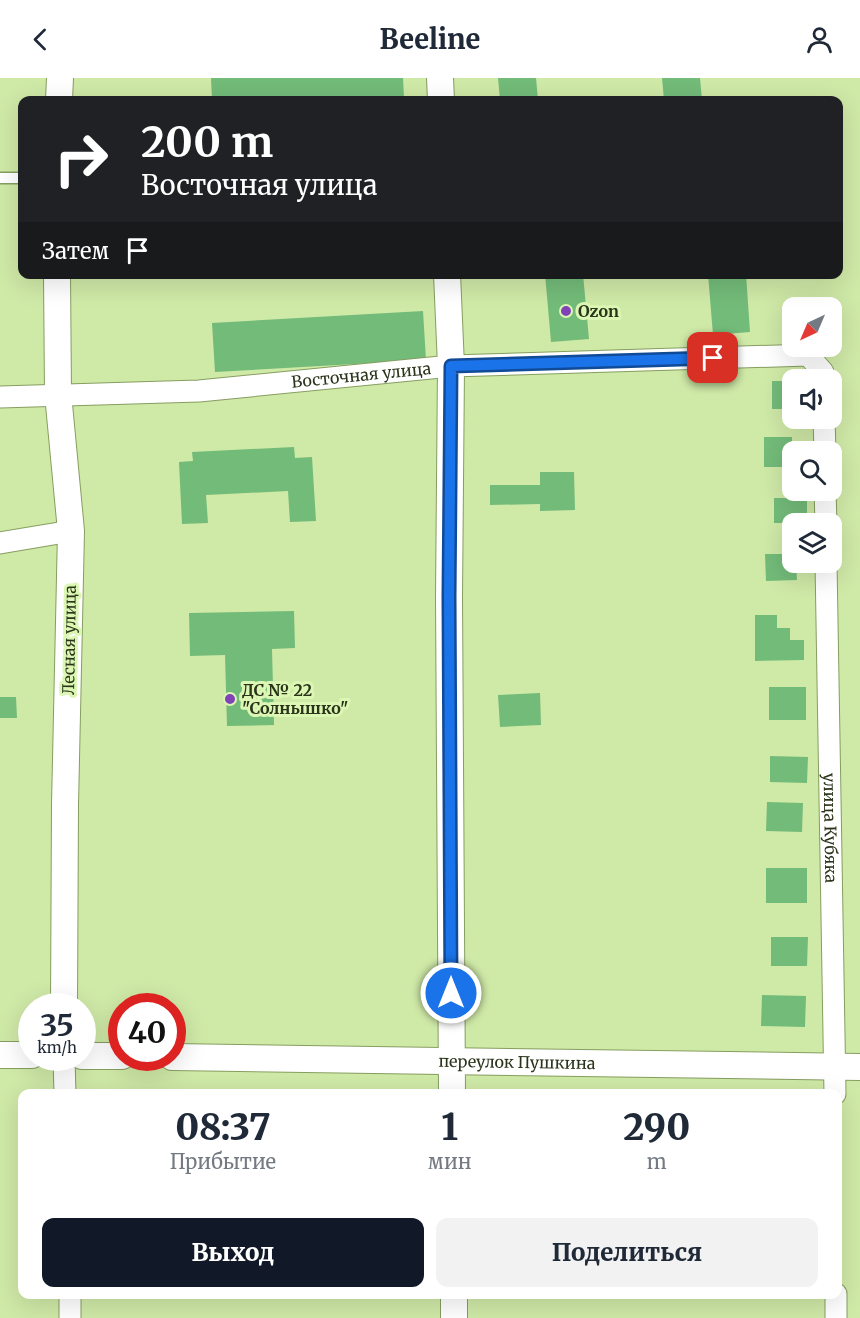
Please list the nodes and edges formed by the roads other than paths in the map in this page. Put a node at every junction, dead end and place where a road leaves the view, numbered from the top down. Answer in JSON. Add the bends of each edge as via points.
{"nodes":[{"id":1,"x":60,"y":78,"type":"edge"},
{"id":2,"x":441,"y":78,"type":"edge"},
{"id":3,"x":59,"y":96,"type":"edge"},
{"id":4,"x":441,"y":96,"type":"edge"},
{"id":5,"x":0,"y":178,"type":"edge"},
{"id":6,"x":18,"y":178,"type":"edge"},
{"id":7,"x":57,"y":279,"type":"edge"},
{"id":8,"x":447,"y":279,"type":"edge"},
{"id":9,"x":451,"y":366,"type":"junction"},
{"id":10,"x":818,"y":369,"type":"edge"},
{"id":11,"x":58,"y":394,"type":"junction"},
{"id":12,"x":0,"y":397,"type":"edge"},
{"id":13,"x":71,"y":531,"type":"junction"},
{"id":14,"x":0,"y":543,"type":"edge"},
{"id":15,"x":826,"y":573,"type":"edge"},
{"id":16,"x":64,"y":993,"type":"edge"},
{"id":17,"x":0,"y":1055,"type":"edge"},
{"id":18,"x":18,"y":1055,"type":"edge"},
{"id":19,"x":186,"y":1057,"type":"edge"},
{"id":20,"x":451,"y":1062,"type":"junction"},
{"id":21,"x":847,"y":1066,"type":"edge"},
{"id":22,"x":64,"y":1071,"type":"edge"},
{"id":23,"x":65,"y":1089,"type":"edge"},
{"id":24,"x":452,"y":1089,"type":"edge"},
{"id":25,"x":837,"y":1089,"type":"edge"},
{"id":26,"x":70,"y":1299,"type":"edge"},
{"id":27,"x":454,"y":1299,"type":"edge"},
{"id":28,"x":836,"y":1299,"type":"edge"},
{"id":29,"x":70,"y":1318,"type":"edge"},
{"id":30,"x":454,"y":1318,"type":"edge"},
{"id":31,"x":836,"y":1318,"type":"edge"}],
"edges":[{"from":1,"to":3,"type":"street"},
{"from":2,"to":4,"type":"street"},
{"from":5,"to":6,"type":"lane"},
{"from":7,"to":11,"type":"street","name":"Лесная улица"},
{"from":8,"to":9,"type":"street"},
{"from":9,"to":10,"type":"street","name":"Восточная улица","via":[[808,355]]},
{"from":9,"to":11,"type":"street","name":"Восточная улица","via":[[199,391]]},
{"from":9,"to":20,"type":"street"},
{"from":11,"to":12,"type":"street","name":"Восточная улица"},
{"from":11,"to":13,"type":"street","name":"Лесная улица"},
{"from":13,"to":14,"type":"street"},
{"from":13,"to":16,"type":"street","name":"Лесная улица"},
{"from":15,"to":21,"type":"street","name":"улица Кубяка"},
{"from":17,"to":18,"type":"street"},
{"from":19,"to":20,"type":"street","name":"переулок Пушкина"},
{"from":20,"to":21,"type":"street","name":"переулок Пушкина"},
{"from":20,"to":24,"type":"street"},
{"from":21,"to":25,"type":"street","name":"улица Кубяка"},
{"from":22,"to":23,"type":"street"},
{"from":26,"to":29,"type":"street"},
{"from":27,"to":30,"type":"street"},
{"from":28,"to":31,"type":"street"}]}
